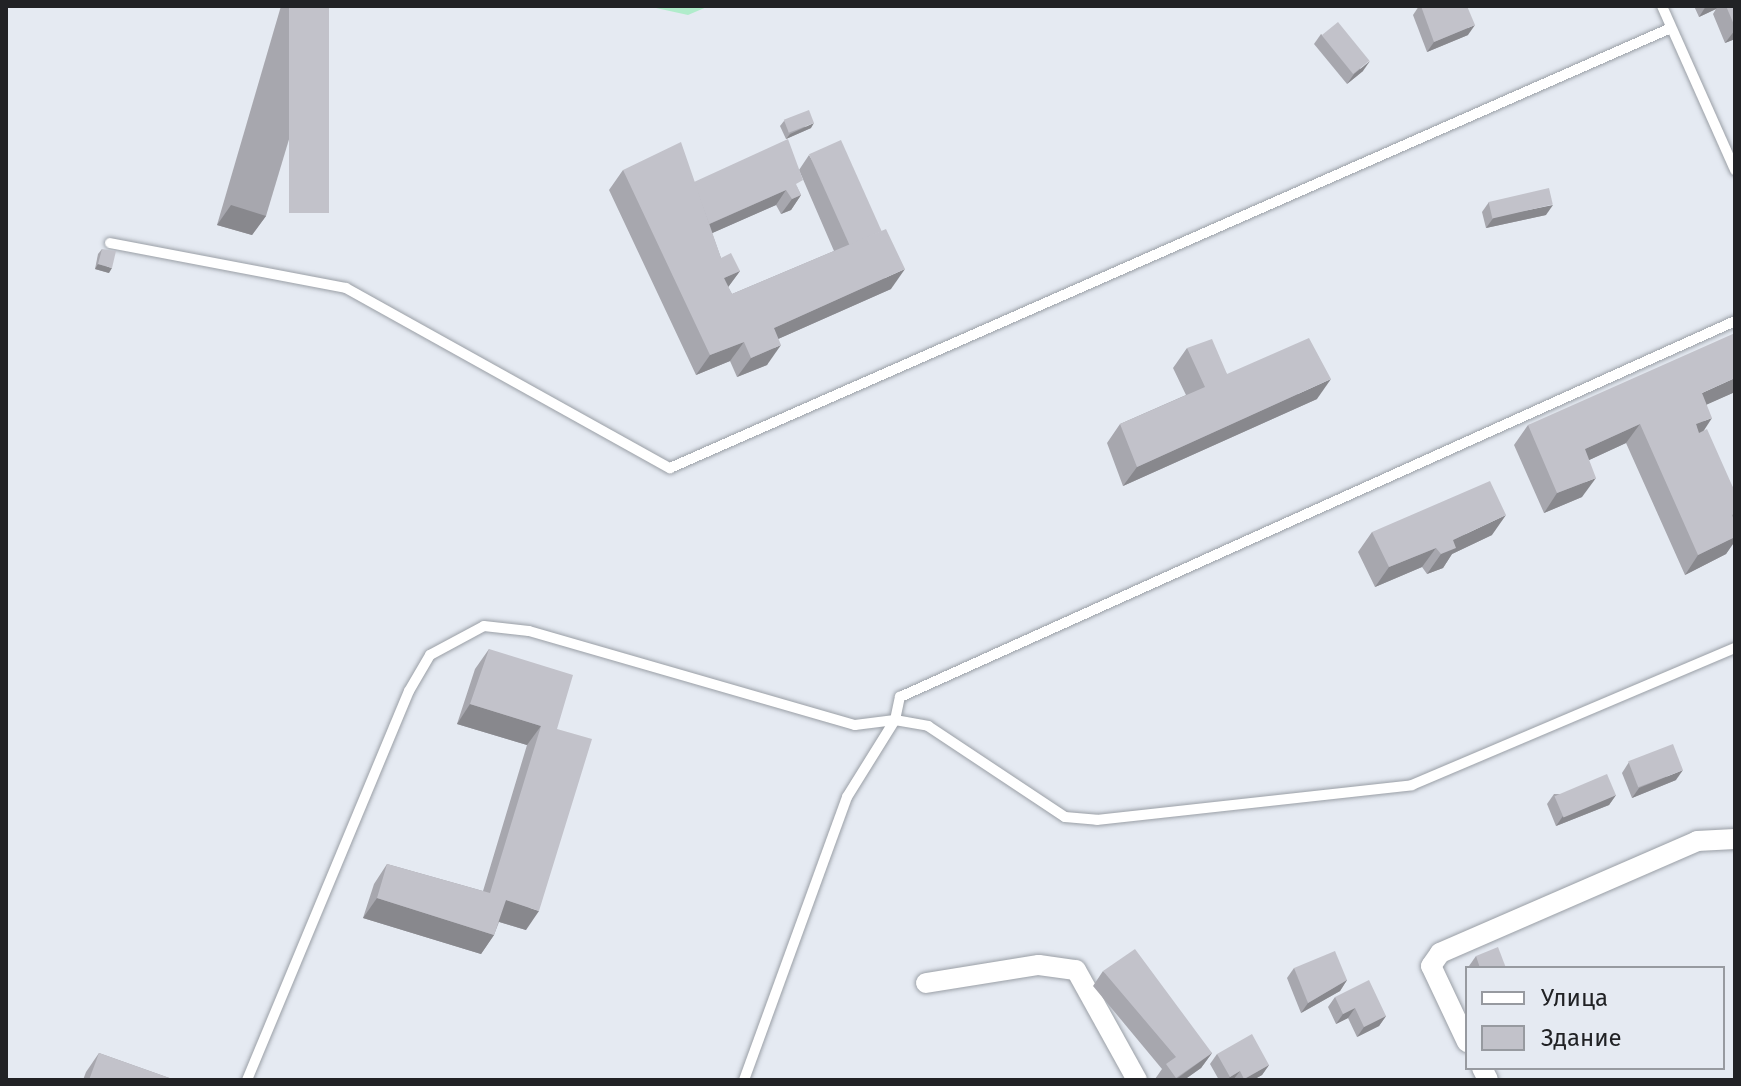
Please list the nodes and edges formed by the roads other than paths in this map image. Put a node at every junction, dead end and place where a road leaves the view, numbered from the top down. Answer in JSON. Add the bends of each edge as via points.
{"nodes":[{"id":1,"x":1662,"y":6,"type":"edge"},
{"id":2,"x":1671,"y":28,"type":"junction"},
{"id":3,"x":1735,"y":170,"type":"edge"},
{"id":4,"x":110,"y":243,"type":"dead end"},
{"id":5,"x":1735,"y":321,"type":"edge"},
{"id":6,"x":1735,"y":648,"type":"edge"},
{"id":7,"x":895,"y":720,"type":"junction"},
{"id":8,"x":1735,"y":839,"type":"edge"},
{"id":9,"x":926,"y":983,"type":"dead end"},
{"id":10,"x":1465,"y":1038,"type":"edge"},
{"id":11,"x":247,"y":1080,"type":"edge"},
{"id":12,"x":744,"y":1080,"type":"edge"},
{"id":13,"x":1137,"y":1080,"type":"edge"}],
"edges":[{"from":1,"to":2,"type":"lane"},
{"from":2,"to":3,"type":"lane"},
{"from":2,"to":4,"type":"lane","via":[[670,468],[346,288]]},
{"from":5,"to":7,"type":"lane","via":[[900,697]]},
{"from":6,"to":7,"type":"lane","via":[[1412,785],[1097,820],[1065,817],[928,726]]},
{"from":7,"to":11,"type":"lane","via":[[855,725],[529,631],[484,626],[430,655],[409,691]]},
{"from":7,"to":12,"type":"lane","via":[[847,797]]},
{"from":8,"to":10,"type":"street","via":[[1697,841],[1440,953],[1431,966]]},
{"from":9,"to":13,"type":"street","via":[[1039,965],[1076,970]]}]}
